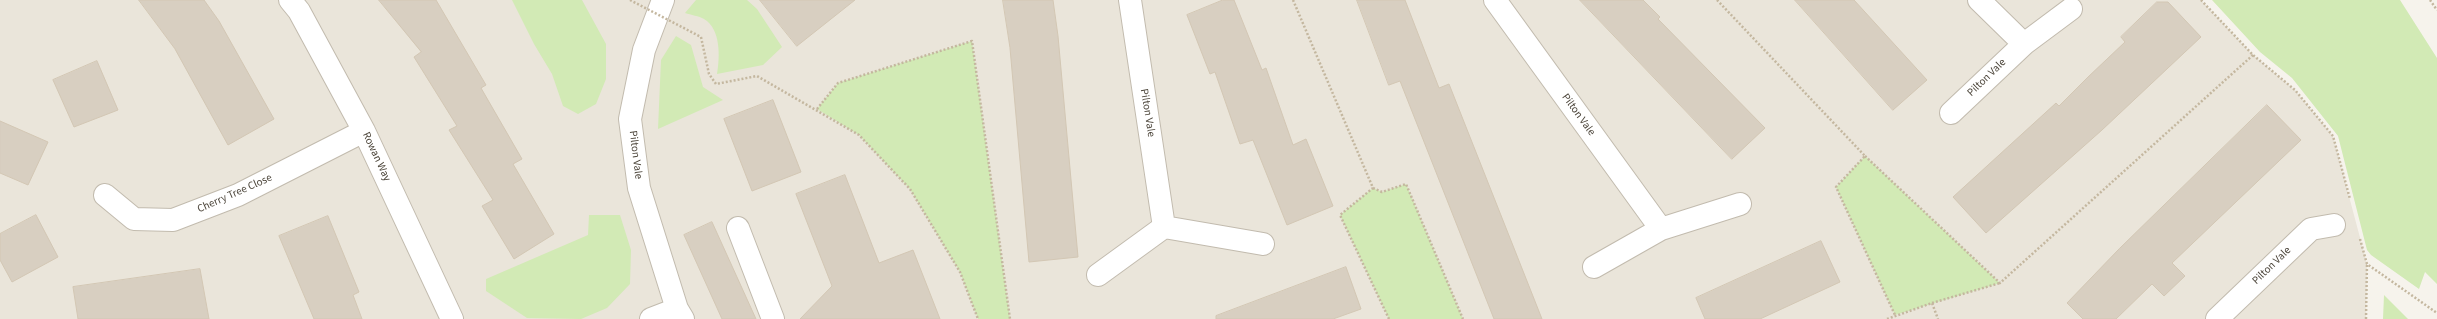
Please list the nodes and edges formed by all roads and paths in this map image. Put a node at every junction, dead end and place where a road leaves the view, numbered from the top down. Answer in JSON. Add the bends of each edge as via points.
{"nodes":[{"id":1,"x":290,"y":0,"type":"edge"},
{"id":2,"x":630,"y":0,"type":"edge"},
{"id":3,"x":663,"y":0,"type":"edge"},
{"id":4,"x":1130,"y":0,"type":"edge"},
{"id":5,"x":1293,"y":0,"type":"edge"},
{"id":6,"x":1494,"y":0,"type":"edge"},
{"id":7,"x":1717,"y":0,"type":"edge"},
{"id":8,"x":1978,"y":0,"type":"edge"},
{"id":9,"x":2201,"y":0,"type":"edge"},
{"id":10,"x":2430,"y":0,"type":"edge"},
{"id":11,"x":2071,"y":9,"type":"dead end"},
{"id":12,"x":2437,"y":10,"type":"edge"},
{"id":13,"x":2024,"y":44,"type":"junction"},
{"id":14,"x":2253,"y":55,"type":"junction"},
{"id":15,"x":817,"y":109,"type":"junction"},
{"id":16,"x":1951,"y":113,"type":"dead end"},
{"id":17,"x":364,"y":131,"type":"junction"},
{"id":18,"x":1865,"y":156,"type":"junction"},
{"id":19,"x":1373,"y":188,"type":"junction"},
{"id":20,"x":105,"y":195,"type":"dead end"},
{"id":21,"x":1740,"y":204,"type":"dead end"},
{"id":22,"x":2351,"y":204,"type":"dead end"},
{"id":23,"x":2334,"y":226,"type":"dead end"},
{"id":24,"x":1164,"y":227,"type":"junction"},
{"id":25,"x":738,"y":228,"type":"dead end"},
{"id":26,"x":1661,"y":229,"type":"junction"},
{"id":27,"x":2359,"y":234,"type":"dead end"},
{"id":28,"x":1264,"y":244,"type":"dead end"},
{"id":29,"x":2367,"y":264,"type":"junction"},
{"id":30,"x":1594,"y":267,"type":"dead end"},
{"id":31,"x":1098,"y":274,"type":"dead end"},
{"id":32,"x":2000,"y":283,"type":"junction"},
{"id":33,"x":1932,"y":303,"type":"junction"},
{"id":34,"x":2437,"y":313,"type":"edge"},
{"id":35,"x":680,"y":314,"type":"edge"},
{"id":36,"x":1894,"y":315,"type":"junction"},
{"id":37,"x":452,"y":319,"type":"edge"},
{"id":38,"x":651,"y":319,"type":"edge"},
{"id":39,"x":773,"y":319,"type":"edge"},
{"id":40,"x":978,"y":319,"type":"edge"},
{"id":41,"x":1010,"y":319,"type":"edge"},
{"id":42,"x":1389,"y":319,"type":"edge"},
{"id":43,"x":1463,"y":319,"type":"edge"},
{"id":44,"x":1887,"y":319,"type":"edge"},
{"id":45,"x":1938,"y":319,"type":"edge"},
{"id":46,"x":2218,"y":319,"type":"edge"},
{"id":47,"x":2366,"y":319,"type":"edge"}],
"edges":[{"from":1,"to":17,"type":"street","name":"Rowan Way","via":[[299,11]]},
{"from":2,"to":15,"type":"path","bridge":true,"via":[[701,37],[709,74],[716,84],[757,76]]},
{"from":3,"to":35,"type":"street","name":"Pilton Vale","via":[[644,50],[630,119],[639,188]]},
{"from":4,"to":24,"type":"street","name":"Pilton Vale"},
{"from":5,"to":19,"type":"path"},
{"from":6,"to":26,"type":"street","name":"Pilton Vale"},
{"from":7,"to":18,"type":"path"},
{"from":8,"to":13,"type":"street"},
{"from":9,"to":14,"type":"path"},
{"from":10,"to":12,"type":"path"},
{"from":11,"to":13,"type":"street","name":"Pilton Vale"},
{"from":13,"to":16,"type":"street","name":"Pilton Vale"},
{"from":14,"to":22,"type":"path","via":[[2295,90],[2333,136]]},
{"from":14,"to":32,"type":"path"},
{"from":15,"to":40,"type":"path","via":[[859,134],[910,190],[960,272]]},
{"from":15,"to":41,"type":"path","via":[[838,82],[972,41]]},
{"from":17,"to":20,"type":"street","name":"Cherry Tree Close","via":[[238,195],[174,220],[134,219]]},
{"from":17,"to":37,"type":"street","name":"Rowan Way"},
{"from":18,"to":32,"type":"path"},
{"from":18,"to":36,"type":"path","via":[[1836,186]]},
{"from":19,"to":42,"type":"path","via":[[1340,215]]},
{"from":19,"to":43,"type":"path","via":[[1382,192],[1406,184]]},
{"from":21,"to":26,"type":"street"},
{"from":23,"to":46,"type":"street","name":"Pilton Vale","via":[[2311,229]]},
{"from":24,"to":28,"type":"street"},
{"from":24,"to":31,"type":"street"},
{"from":25,"to":39,"type":"street"},
{"from":26,"to":30,"type":"street"},
{"from":27,"to":29,"type":"path"},
{"from":29,"to":34,"type":"path"},
{"from":29,"to":47,"type":"path"},
{"from":32,"to":33,"type":"path"},
{"from":33,"to":36,"type":"path"},
{"from":33,"to":45,"type":"path"},
{"from":35,"to":38,"type":"street","name":"Pilton Vale"},
{"from":36,"to":44,"type":"path"}]}
